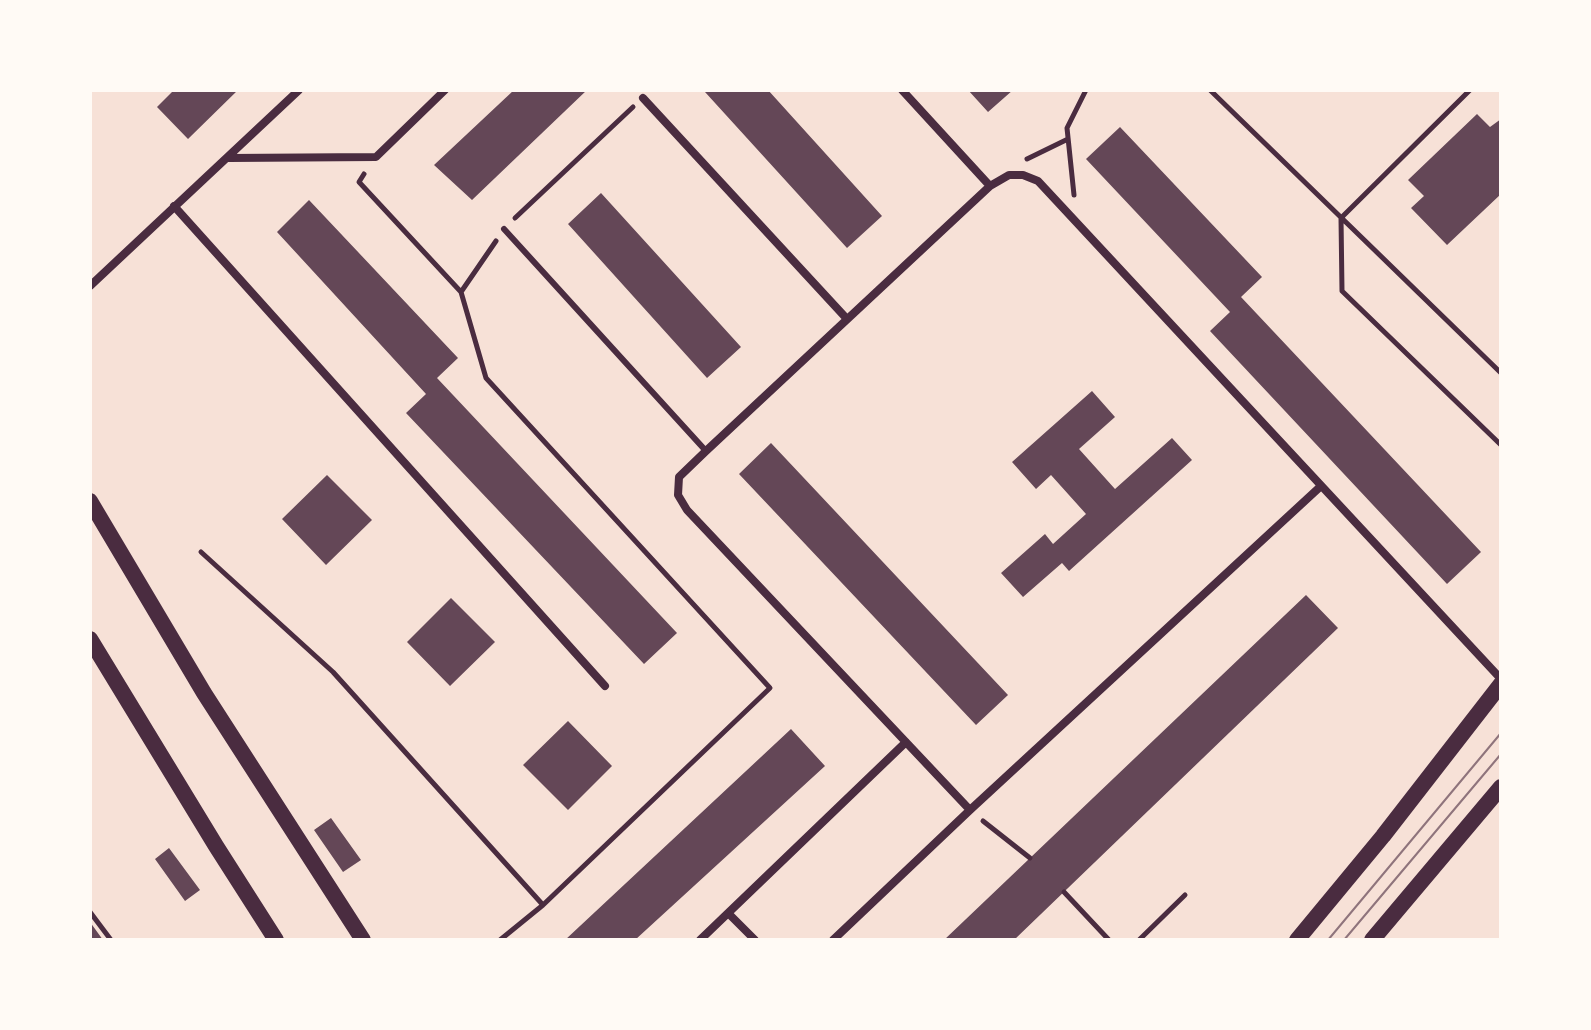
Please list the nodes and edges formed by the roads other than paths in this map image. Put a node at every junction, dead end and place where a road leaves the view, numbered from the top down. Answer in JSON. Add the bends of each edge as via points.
{"nodes":[{"id":1,"x":299,"y":90,"type":"edge"},
{"id":2,"x":445,"y":90,"type":"edge"},
{"id":3,"x":902,"y":90,"type":"edge"},
{"id":4,"x":643,"y":98,"type":"road end"},
{"id":5,"x":228,"y":158,"type":"junction"},
{"id":6,"x":990,"y":186,"type":"junction"},
{"id":7,"x":174,"y":206,"type":"junction"},
{"id":8,"x":504,"y":229,"type":"road end"},
{"id":9,"x":90,"y":286,"type":"edge"},
{"id":10,"x":847,"y":319,"type":"junction"},
{"id":11,"x":706,"y":451,"type":"junction"},
{"id":12,"x":1321,"y":486,"type":"junction"},
{"id":13,"x":90,"y":501,"type":"edge"},
{"id":14,"x":90,"y":639,"type":"edge"},
{"id":15,"x":1501,"y":682,"type":"edge"},
{"id":16,"x":605,"y":686,"type":"dead end"},
{"id":17,"x":906,"y":742,"type":"junction"},
{"id":18,"x":1501,"y":787,"type":"edge"},
{"id":19,"x":970,"y":810,"type":"junction"},
{"id":20,"x":728,"y":913,"type":"junction"},
{"id":21,"x":276,"y":940,"type":"edge"},
{"id":22,"x":363,"y":940,"type":"edge"},
{"id":23,"x":700,"y":940,"type":"edge"},
{"id":24,"x":755,"y":940,"type":"edge"},
{"id":25,"x":833,"y":940,"type":"edge"},
{"id":26,"x":1297,"y":940,"type":"edge"},
{"id":27,"x":1372,"y":940,"type":"edge"}],
"edges":[{"from":1,"to":5,"type":"street"},
{"from":2,"to":5,"type":"street","via":[[376,157]]},
{"from":3,"to":6,"type":"street"},
{"from":4,"to":10,"type":"street"},
{"from":5,"to":7,"type":"street"},
{"from":6,"to":10,"type":"street"},
{"from":6,"to":12,"type":"street","via":[[1009,175],[1038,181]]},
{"from":7,"to":9,"type":"street"},
{"from":7,"to":16,"type":"street"},
{"from":8,"to":11,"type":"lane"},
{"from":10,"to":11,"type":"street"},
{"from":11,"to":17,"type":"street","via":[[679,477],[678,495],[687,510]]},
{"from":12,"to":15,"type":"street"},
{"from":12,"to":19,"type":"street"},
{"from":13,"to":22,"type":"main road","via":[[204,693]]},
{"from":14,"to":21,"type":"main road"},
{"from":15,"to":26,"type":"main road"},
{"from":17,"to":19,"type":"street"},
{"from":17,"to":20,"type":"street"},
{"from":18,"to":27,"type":"main road"},
{"from":19,"to":25,"type":"street"},
{"from":20,"to":23,"type":"street"},
{"from":20,"to":24,"type":"street"}]}
